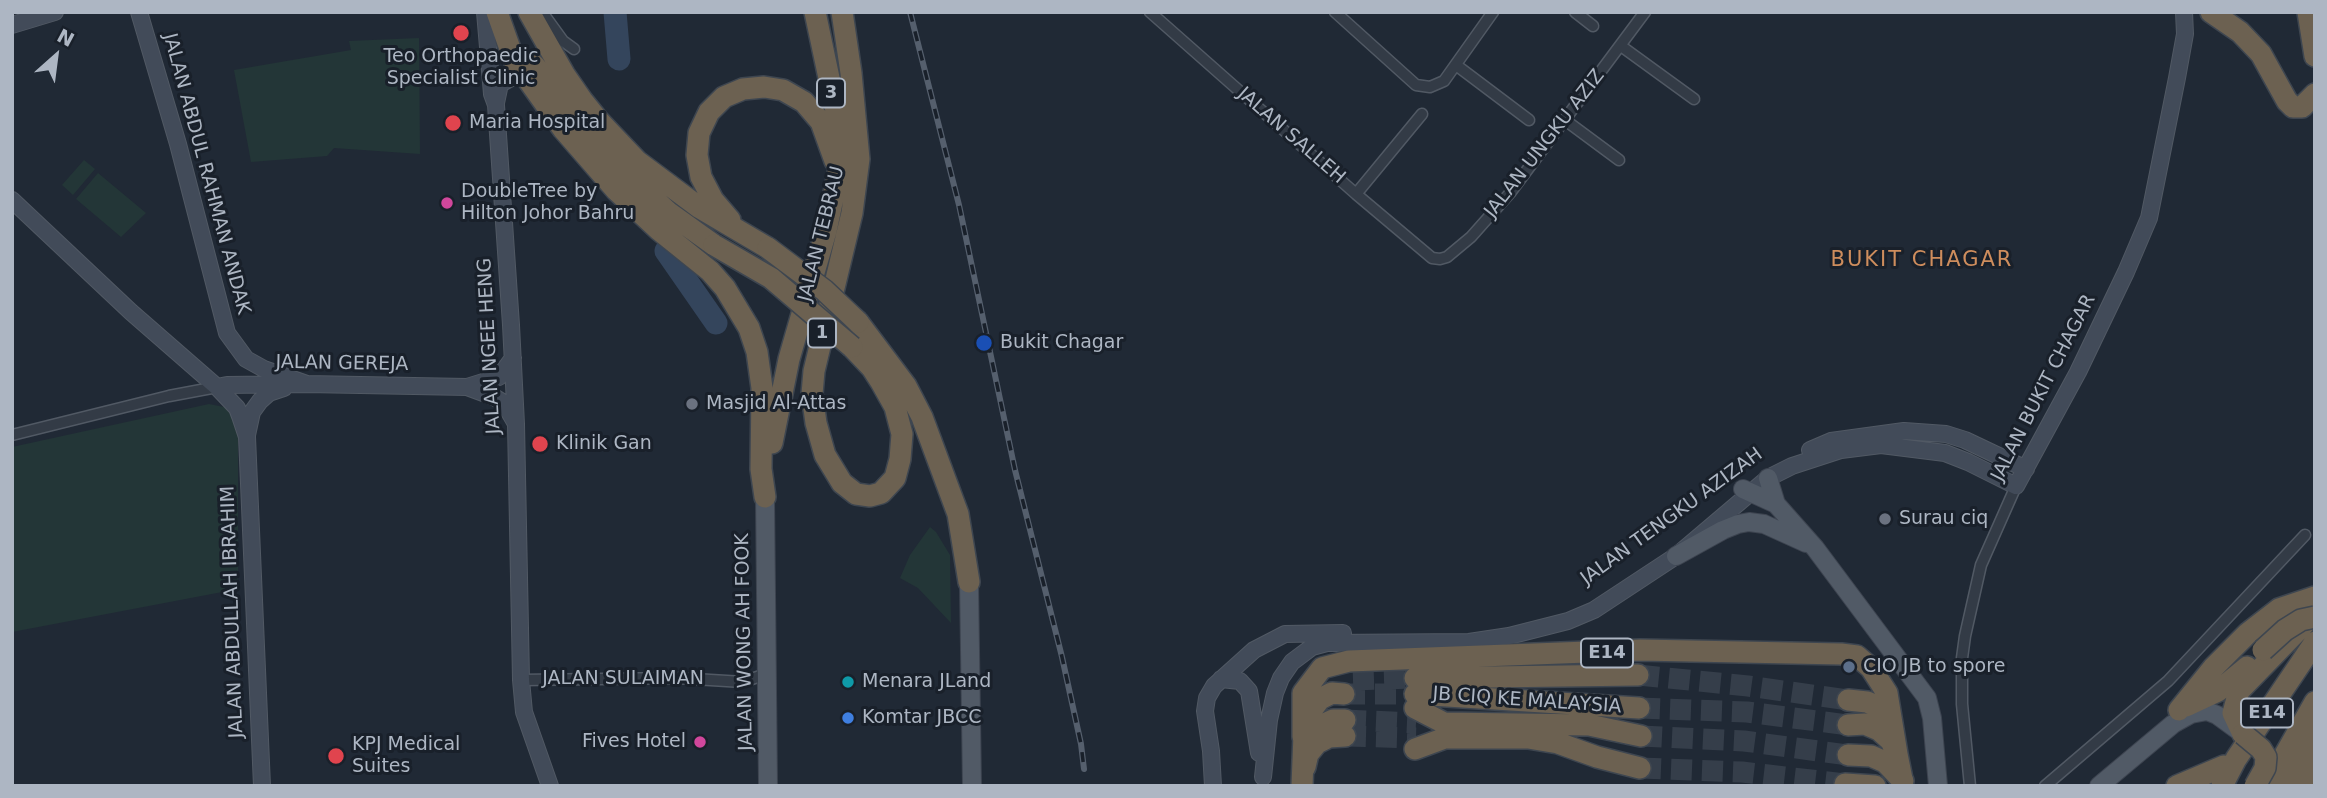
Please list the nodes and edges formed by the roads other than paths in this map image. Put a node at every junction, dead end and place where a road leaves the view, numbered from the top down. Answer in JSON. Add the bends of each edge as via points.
{"nodes":[{"id":1,"x":55,"y":12,"type":"edge"},
{"id":2,"x":139,"y":12,"type":"edge"},
{"id":3,"x":485,"y":12,"type":"edge"},
{"id":4,"x":497,"y":12,"type":"edge"},
{"id":5,"x":502,"y":12,"type":"edge"},
{"id":6,"x":528,"y":12,"type":"edge"},
{"id":7,"x":542,"y":12,"type":"edge"},
{"id":8,"x":814,"y":12,"type":"edge"},
{"id":9,"x":842,"y":12,"type":"edge"},
{"id":10,"x":1150,"y":12,"type":"edge"},
{"id":11,"x":1335,"y":12,"type":"edge"},
{"id":12,"x":1493,"y":12,"type":"edge"},
{"id":13,"x":1575,"y":12,"type":"edge"},
{"id":14,"x":1645,"y":12,"type":"edge"},
{"id":15,"x":2184,"y":12,"type":"edge"},
{"id":16,"x":2211,"y":12,"type":"edge"},
{"id":17,"x":2308,"y":12,"type":"edge"},
{"id":18,"x":12,"y":25,"type":"edge"},
{"id":19,"x":1593,"y":26,"type":"dead end"},
{"id":20,"x":1621,"y":46,"type":"junction"},
{"id":21,"x":574,"y":50,"type":"dead end"},
{"id":22,"x":2315,"y":56,"type":"edge"},
{"id":23,"x":1456,"y":65,"type":"junction"},
{"id":24,"x":522,"y":72,"type":"junction"},
{"id":25,"x":851,"y":73,"type":"joint"},
{"id":26,"x":2315,"y":94,"type":"edge"},
{"id":27,"x":1693,"y":99,"type":"dead end"},
{"id":28,"x":496,"y":105,"type":"junction"},
{"id":29,"x":1422,"y":114,"type":"dead end"},
{"id":30,"x":1529,"y":120,"type":"dead end"},
{"id":31,"x":1565,"y":120,"type":"junction"},
{"id":32,"x":1619,"y":160,"type":"dead end"},
{"id":33,"x":838,"y":173,"type":"junction"},
{"id":34,"x":1356,"y":194,"type":"junction"},
{"id":35,"x":12,"y":200,"type":"edge"},
{"id":36,"x":736,"y":227,"type":"junction"},
{"id":37,"x":1432,"y":258,"type":"joint"},
{"id":38,"x":749,"y":328,"type":"junction"},
{"id":39,"x":823,"y":331,"type":"junction"},
{"id":40,"x":513,"y":358,"type":"junction"},
{"id":41,"x":789,"y":359,"type":"junction"},
{"id":42,"x":307,"y":384,"type":"junction"},
{"id":43,"x":217,"y":387,"type":"junction"},
{"id":44,"x":467,"y":387,"type":"junction"},
{"id":45,"x":516,"y":424,"type":"junction"},
{"id":46,"x":12,"y":435,"type":"edge"},
{"id":47,"x":247,"y":438,"type":"junction"},
{"id":48,"x":2026,"y":469,"type":"junction"},
{"id":49,"x":1768,"y":478,"type":"junction"},
{"id":50,"x":2016,"y":486,"type":"junction"},
{"id":51,"x":1747,"y":491,"type":"junction"},
{"id":52,"x":765,"y":497,"type":"junction"},
{"id":53,"x":1776,"y":504,"type":"junction"},
{"id":54,"x":2305,"y":535,"type":"dead end"},
{"id":55,"x":1815,"y":548,"type":"junction"},
{"id":56,"x":1676,"y":556,"type":"junction"},
{"id":57,"x":969,"y":582,"type":"joint"},
{"id":58,"x":2314,"y":606,"type":"edge"},
{"id":59,"x":1285,"y":634,"type":"junction"},
{"id":60,"x":2315,"y":642,"type":"edge"},
{"id":61,"x":1889,"y":649,"type":"junction"},
{"id":62,"x":1292,"y":662,"type":"junction"},
{"id":63,"x":2306,"y":663,"type":"edge"},
{"id":64,"x":766,"y":674,"type":"junction"},
{"id":65,"x":1638,"y":675,"type":"tunnel mouth"},
{"id":66,"x":1222,"y":679,"type":"junction"},
{"id":67,"x":521,"y":680,"type":"junction"},
{"id":68,"x":1848,"y":700,"type":"tunnel mouth"},
{"id":69,"x":2315,"y":702,"type":"edge"},
{"id":70,"x":1303,"y":708,"type":"junction"},
{"id":71,"x":1639,"y":708,"type":"tunnel mouth"},
{"id":72,"x":2179,"y":710,"type":"junction"},
{"id":73,"x":1345,"y":714,"type":"junction"},
{"id":74,"x":1416,"y":715,"type":"junction"},
{"id":75,"x":1891,"y":721,"type":"junction"},
{"id":76,"x":1848,"y":725,"type":"tunnel mouth"},
{"id":77,"x":1445,"y":731,"type":"junction"},
{"id":78,"x":2243,"y":734,"type":"junction"},
{"id":79,"x":2315,"y":734,"type":"edge"},
{"id":80,"x":1641,"y":736,"type":"tunnel mouth"},
{"id":81,"x":1897,"y":754,"type":"junction"},
{"id":82,"x":1848,"y":755,"type":"tunnel mouth"},
{"id":83,"x":1303,"y":762,"type":"edge"},
{"id":84,"x":1640,"y":768,"type":"tunnel mouth"},
{"id":85,"x":2227,"y":770,"type":"edge"},
{"id":86,"x":2299,"y":778,"type":"edge"},
{"id":87,"x":1263,"y":781,"type":"edge"},
{"id":88,"x":1903,"y":782,"type":"edge"},
{"id":89,"x":1845,"y":784,"type":"edge"},
{"id":90,"x":262,"y":786,"type":"edge"},
{"id":91,"x":550,"y":786,"type":"edge"},
{"id":92,"x":768,"y":786,"type":"edge"},
{"id":93,"x":972,"y":786,"type":"edge"},
{"id":94,"x":1213,"y":786,"type":"edge"},
{"id":95,"x":1875,"y":786,"type":"edge"},
{"id":96,"x":1929,"y":786,"type":"edge"},
{"id":97,"x":1938,"y":786,"type":"edge"},
{"id":98,"x":1970,"y":786,"type":"edge"},
{"id":99,"x":2045,"y":786,"type":"edge"},
{"id":100,"x":2084,"y":786,"type":"edge"},
{"id":101,"x":2099,"y":786,"type":"edge"},
{"id":102,"x":2177,"y":786,"type":"edge"},
{"id":103,"x":2205,"y":786,"type":"edge"},
{"id":104,"x":2255,"y":786,"type":"edge"},
{"id":105,"x":2267,"y":786,"type":"edge"}],
"edges":[{"from":1,"to":18,"type":"main road"},
{"from":2,"to":42,"type":"main road","name":"JALAN ABDUL RAHMAN ANDAK","via":[[227,333],[246,359]]},
{"from":3,"to":28,"type":"main road","name":"JALAN NGEE HENG"},
{"from":4,"to":24,"type":"highway"},
{"from":5,"to":39,"type":"highway","name":"JALAN TEBRAU","number":"1","bridge":true,"via":[[539,73],[588,134],[668,212],[771,278],[872,368],[895,407],[902,434],[895,478],[881,493],[856,494],[842,483],[822,447],[812,394]]},
{"from":6,"to":36,"type":"highway","number":"1","via":[[564,74],[637,161],[700,208]]},
{"from":7,"to":21,"type":"street"},
{"from":8,"to":33,"type":"highway","name":"JALAN TEBRAU","number":"3","via":[[842,140]]},
{"from":9,"to":25,"type":"highway","name":"JALAN TEBRAU","number":"3"},
{"from":10,"to":34,"type":"street","name":"JALAN SALLEH"},
{"from":11,"to":23,"type":"street","via":[[1416,85],[1437,85]]},
{"from":12,"to":23,"type":"street"},
{"from":13,"to":19,"type":"street"},
{"from":14,"to":20,"type":"street","name":"JALAN UNGKU AZIZ"},
{"from":15,"to":48,"type":"main road","name":"JALAN BUKIT CHAGAR","via":[[2185,34],[2149,218],[2083,362]]},
{"from":16,"to":26,"type":"highway","via":[[2261,54],[2293,107],[2302,107]]},
{"from":17,"to":22,"type":"highway"},
{"from":20,"to":27,"type":"street"},
{"from":20,"to":31,"type":"street","name":"JALAN UNGKU AZIZ"},
{"from":23,"to":30,"type":"street"},
{"from":24,"to":28,"type":"main road","via":[[500,84]]},
{"from":24,"to":38,"type":"highway","via":[[585,157],[659,230],[710,271]]},
{"from":25,"to":39,"type":"highway","name":"JALAN TEBRAU","number":"1","via":[[859,136],[857,186]]},
{"from":28,"to":40,"type":"main road","name":"JALAN NGEE HENG"},
{"from":29,"to":34,"type":"street"},
{"from":31,"to":32,"type":"street"},
{"from":31,"to":37,"type":"street","name":"JALAN UNGKU AZIZ","via":[[1471,237],[1447,257]]},
{"from":33,"to":36,"type":"highway","via":[[821,122],[804,102],[783,90],[764,87],[724,97],[709,112],[696,155],[713,200]]},
{"from":33,"to":41,"type":"highway","name":"JALAN TEBRAU","number":"3","via":[[817,267]]},
{"from":34,"to":37,"type":"street","name":"JALAN SALLEH"},
{"from":35,"to":43,"type":"main road"},
{"from":36,"to":57,"type":"highway","number":"1","bridge":true,"via":[[824,290],[859,322],[906,386],[958,514]]},
{"from":38,"to":41,"type":"highway","via":[[779,356]]},
{"from":38,"to":52,"type":"highway","via":[[762,388]]},
{"from":39,"to":41,"type":"highway","via":[[809,350]]},
{"from":40,"to":44,"type":"main road","name":"JALAN GEREJA","via":[[499,377]]},
{"from":40,"to":45,"type":"main road","name":"JALAN NGEE HENG"},
{"from":41,"to":52,"type":"highway","name":"JALAN TEBRAU","number":"3"},
{"from":42,"to":43,"type":"main road","name":"JALAN GEREJA"},
{"from":42,"to":44,"type":"main road","name":"JALAN GEREJA"},
{"from":42,"to":47,"type":"main road","name":"JALAN ABDULLAH IBRAHIM","via":[[269,393],[260,401],[252,412]]},
{"from":43,"to":46,"type":"street"},
{"from":43,"to":47,"type":"main road","name":"JALAN ABDULLAH IBRAHIM","via":[[237,408]]},
{"from":44,"to":45,"type":"main road","name":"JALAN GEREJA","via":[[504,404]]},
{"from":45,"to":67,"type":"main road","name":"JALAN NGEE HENG"},
{"from":47,"to":90,"type":"main road","name":"JALAN ABDULLAH IBRAHIM"},
{"from":48,"to":50,"type":"main road","name":"JALAN BUKIT CHAGAR"},
{"from":48,"to":51,"type":"main road","name":"JALAN TENGKU AZIZAH","via":[[1965,440],[1904,431],[1831,441],[1765,472]]},
{"from":49,"to":50,"type":"main road","name":"JALAN TENGKU AZIZAH","via":[[1812,458],[1881,445],[1945,453]]},
{"from":49,"to":51,"type":"main road","name":"JALAN TENGKU AZIZAH"},
{"from":49,"to":53,"type":"main road"},
{"from":50,"to":98,"type":"street","name":"JALAN BUKIT CHAGAR","via":[[1981,565],[1965,636],[1962,704]]},
{"from":51,"to":53,"type":"main road"},
{"from":51,"to":56,"type":"main road","name":"JALAN TENGKU AZIZAH"},
{"from":51,"to":59,"type":"main road","name":"JALAN TENGKU AZIZAH","via":[[1617,585],[1549,620],[1472,631]]},
{"from":52,"to":64,"type":"main road","name":"JALAN WONG AH FOOK"},
{"from":53,"to":55,"type":"main road"},
{"from":54,"to":99,"type":"street","via":[[2168,681]]},
{"from":55,"to":56,"type":"main road","via":[[1764,524],[1749,522],[1723,530]]},
{"from":55,"to":61,"type":"main road"},
{"from":56,"to":62,"type":"main road","name":"JALAN TENGKU AZIZAH","via":[[1594,610],[1545,628],[1469,642],[1327,643],[1312,647]]},
{"from":57,"to":93,"type":"main road","number":"1"},
{"from":58,"to":72,"type":"highway","bridge":true,"via":[[2218,691]]},
{"from":58,"to":72,"type":"highway","via":[[2279,609],[2213,668]]},
{"from":58,"to":78,"type":"highway","via":[[2239,691],[2233,713]]},
{"from":59,"to":62,"type":"main road","via":[[1277,646],[1280,655]]},
{"from":59,"to":66,"type":"main road","name":"JALAN TENGKU AZIZAH","via":[[1254,650]]},
{"from":60,"to":63,"type":"highway"},
{"from":61,"to":96,"type":"main road","via":[[1919,705]]},
{"from":61,"to":97,"type":"main road","via":[[1927,698]]},
{"from":62,"to":87,"type":"main road","via":[[1275,693]]},
{"from":63,"to":85,"type":"highway","number":"E14"},
{"from":64,"to":67,"type":"street","name":"JALAN SULAIMAN","via":[[743,682]]},
{"from":64,"to":92,"type":"main road","name":"JALAN WONG AH FOOK"},
{"from":65,"to":74,"type":"highway","number":"E14"},
{"from":66,"to":87,"type":"main road","via":[[1240,681],[1249,691]]},
{"from":66,"to":94,"type":"main road","name":"JALAN TENGKU AZIZAH","via":[[1205,705]]},
{"from":67,"to":91,"type":"main road","name":"JALAN NGEE HENG","via":[[524,712]]},
{"from":68,"to":75,"type":"highway","via":[[1881,708]]},
{"from":69,"to":105,"type":"highway"},
{"from":70,"to":73,"type":"highway","via":[[1319,684],[1331,680]]},
{"from":70,"to":75,"type":"highway","number":"E14","via":[[1303,693],[1322,668],[1349,662],[1640,650],[1842,654],[1857,656],[1871,668],[1887,693]]},
{"from":70,"to":83,"type":"highway","number":"E14"},
{"from":71,"to":74,"type":"highway","name":"JB CIQ KE MALAYSIA","via":[[1443,697]]},
{"from":72,"to":100,"type":"main road"},
{"from":73,"to":83,"type":"highway"},
{"from":73,"to":83,"type":"highway","via":[[1332,706],[1319,712],[1311,724]]},
{"from":74,"to":77,"type":"highway"},
{"from":75,"to":81,"type":"highway","number":"E14"},
{"from":76,"to":81,"type":"highway","number":"E14","via":[[1865,724],[1879,730]]},
{"from":77,"to":80,"type":"highway","via":[[1589,724]]},
{"from":77,"to":84,"type":"highway","via":[[1558,743]]},
{"from":78,"to":101,"type":"main road","via":[[2217,715],[2191,713]]},
{"from":78,"to":104,"type":"highway","bridge":true,"via":[[2266,757]]},
{"from":79,"to":86,"type":"highway"},
{"from":81,"to":88,"type":"highway","number":"E14"},
{"from":82,"to":88,"type":"highway","number":"E14","via":[[1885,762]]},
{"from":85,"to":102,"type":"highway"},
{"from":85,"to":103,"type":"highway","number":"E14"},
{"from":89,"to":95,"type":"highway"}]}
